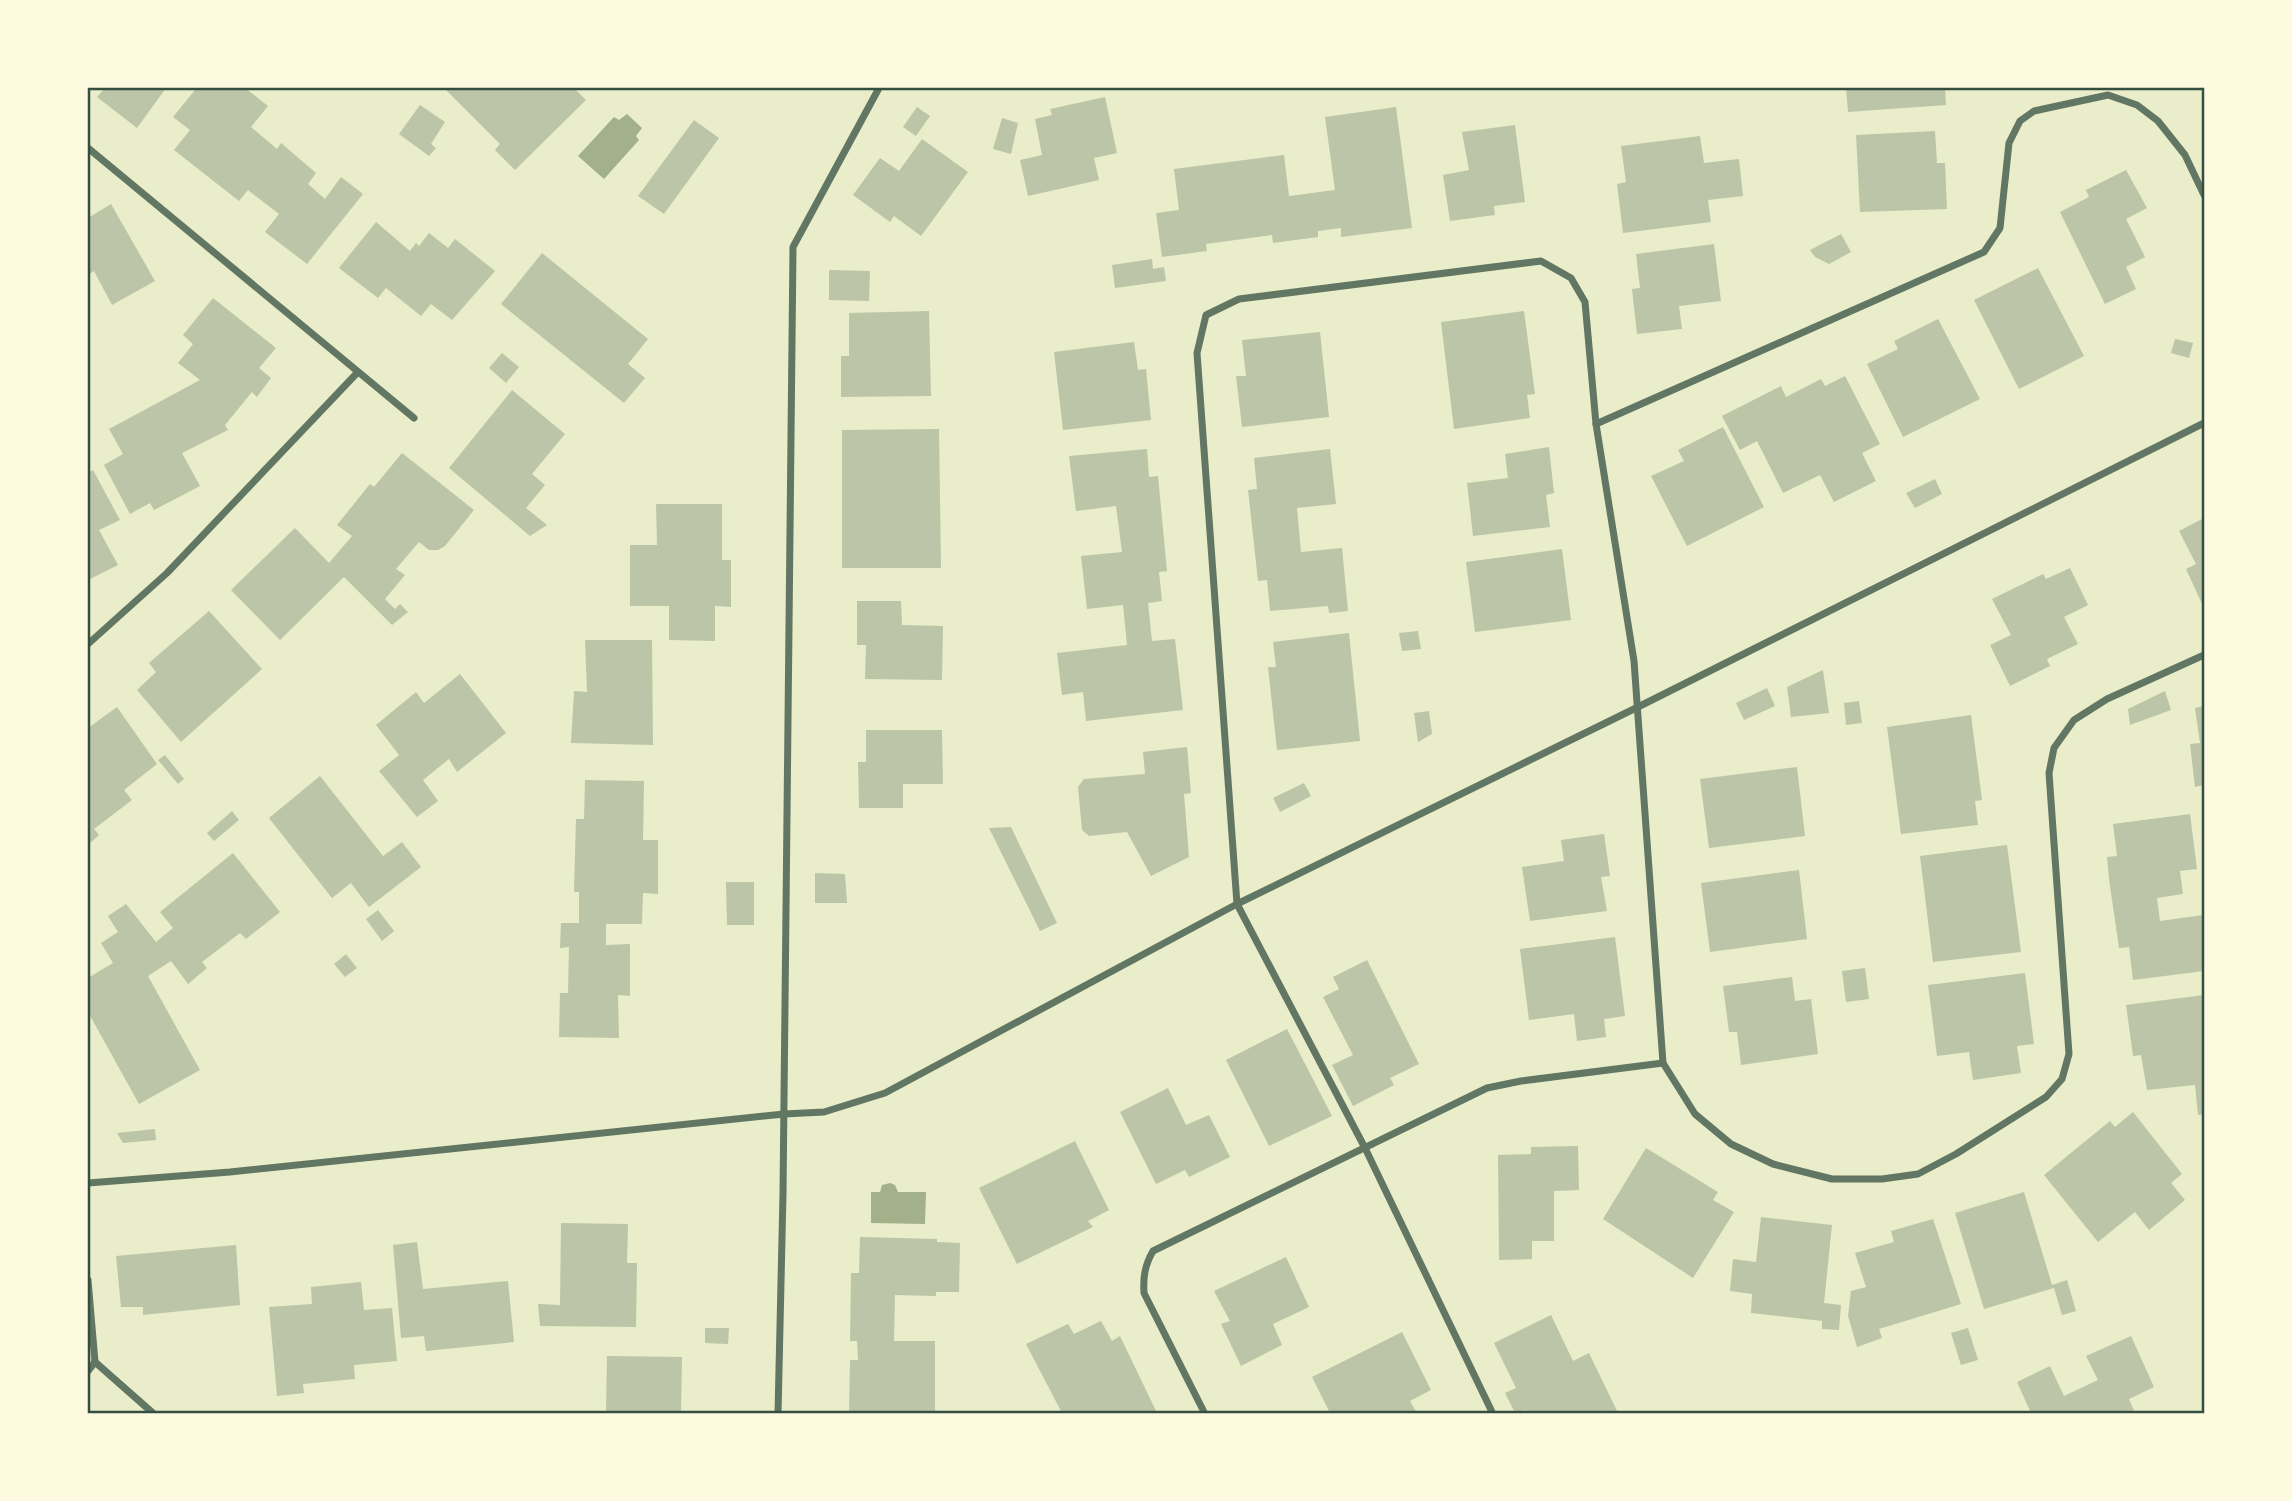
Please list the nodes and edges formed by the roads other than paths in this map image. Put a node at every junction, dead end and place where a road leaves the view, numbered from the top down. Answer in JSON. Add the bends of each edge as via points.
{"nodes":[{"id":1,"x":879,"y":88,"type":"edge"},
{"id":2,"x":88,"y":149,"type":"edge"},
{"id":3,"x":2204,"y":195,"type":"edge"},
{"id":4,"x":357,"y":373,"type":"junction"},
{"id":5,"x":414,"y":418,"type":"dead end"},
{"id":6,"x":2204,"y":423,"type":"edge"},
{"id":7,"x":1596,"y":424,"type":"junction"},
{"id":8,"x":88,"y":644,"type":"edge"},
{"id":9,"x":2204,"y":655,"type":"edge"},
{"id":10,"x":1638,"y":707,"type":"junction"},
{"id":11,"x":1237,"y":904,"type":"junction"},
{"id":12,"x":1663,"y":1063,"type":"junction"},
{"id":13,"x":783,"y":1114,"type":"junction"},
{"id":14,"x":1364,"y":1148,"type":"junction"},
{"id":15,"x":88,"y":1183,"type":"edge"},
{"id":16,"x":88,"y":1280,"type":"edge"},
{"id":17,"x":95,"y":1362,"type":"junction"},
{"id":18,"x":88,"y":1371,"type":"edge"},
{"id":19,"x":154,"y":1413,"type":"edge"},
{"id":20,"x":778,"y":1413,"type":"edge"},
{"id":21,"x":1205,"y":1413,"type":"edge"},
{"id":22,"x":1493,"y":1413,"type":"edge"}],
"edges":[{"from":1,"to":13,"type":"street","via":[[793,247]]},
{"from":2,"to":4,"type":"street"},
{"from":3,"to":7,"type":"street","via":[[2185,155],[2158,121],[2137,105],[2108,95],[2034,111],[2020,121],[2009,142],[2000,228],[1984,252]]},
{"from":4,"to":5,"type":"street"},
{"from":4,"to":8,"type":"street","via":[[167,573]]},
{"from":6,"to":10,"type":"street"},
{"from":7,"to":10,"type":"street"},
{"from":7,"to":11,"type":"street","via":[[1585,302],[1571,278],[1541,261],[1239,299],[1206,316],[1197,353]]},
{"from":9,"to":12,"type":"street","via":[[2107,699],[2074,720],[2053,748],[2049,773],[2069,1054],[2062,1079],[2046,1097],[1918,1174],[1832,1179],[1773,1164],[1731,1144],[1695,1114]]},
{"from":10,"to":11,"type":"street"},
{"from":10,"to":12,"type":"street"},
{"from":11,"to":13,"type":"street","via":[[885,1093],[824,1112]]},
{"from":11,"to":14,"type":"street"},
{"from":12,"to":14,"type":"street","via":[[1487,1088]]},
{"from":13,"to":15,"type":"street"},
{"from":13,"to":20,"type":"street"},
{"from":14,"to":21,"type":"street","via":[[1153,1251],[1143,1278],[1144,1293]]},
{"from":14,"to":22,"type":"street"},
{"from":16,"to":17,"type":"street"},
{"from":17,"to":18,"type":"street"},
{"from":17,"to":19,"type":"street"}]}
